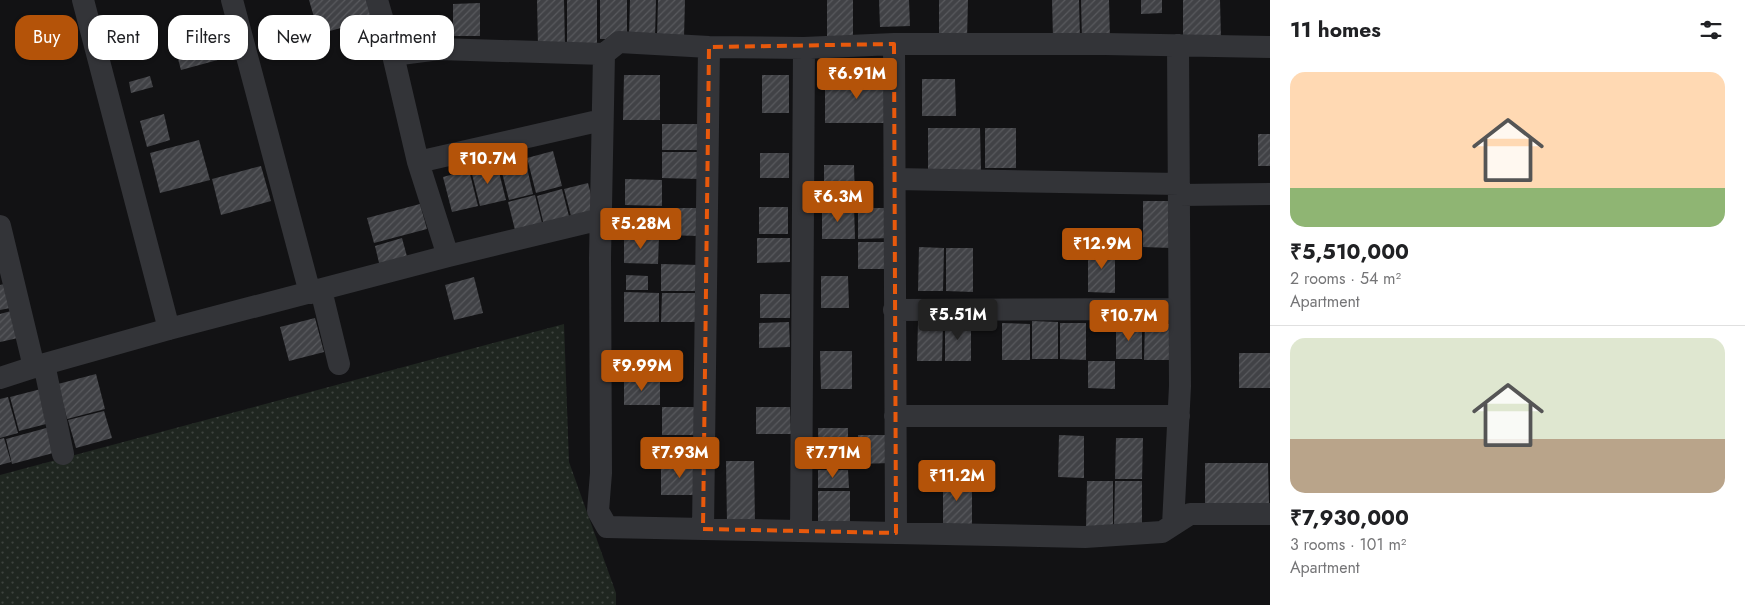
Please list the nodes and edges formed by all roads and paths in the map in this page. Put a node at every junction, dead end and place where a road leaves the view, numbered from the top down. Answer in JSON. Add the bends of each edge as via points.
{"nodes":[{"id":1,"x":83,"y":0,"type":"edge"},
{"id":2,"x":232,"y":0,"type":"edge"},
{"id":3,"x":377,"y":0,"type":"edge"},
{"id":4,"x":381,"y":15,"type":"edge"},
{"id":5,"x":894,"y":44,"type":"junction"},
{"id":6,"x":1178,"y":46,"type":"junction"},
{"id":7,"x":709,"y":47,"type":"junction"},
{"id":8,"x":1270,"y":47,"type":"edge"},
{"id":9,"x":804,"y":48,"type":"junction"},
{"id":10,"x":454,"y":49,"type":"edge"},
{"id":11,"x":604,"y":54,"type":"junction"},
{"id":12,"x":393,"y":60,"type":"edge"},
{"id":13,"x":602,"y":120,"type":"junction"},
{"id":14,"x":418,"y":162,"type":"junction"},
{"id":15,"x":895,"y":179,"type":"junction"},
{"id":16,"x":1179,"y":189,"type":"junction"},
{"id":17,"x":1270,"y":194,"type":"edge"},
{"id":18,"x":601,"y":219,"type":"junction"},
{"id":19,"x":0,"y":226,"type":"edge"},
{"id":20,"x":448,"y":256,"type":"junction"},
{"id":21,"x":316,"y":292,"type":"junction"},
{"id":22,"x":1179,"y":309,"type":"junction"},
{"id":23,"x":894,"y":310,"type":"junction"},
{"id":24,"x":169,"y":329,"type":"junction"},
{"id":25,"x":339,"y":364,"type":"dead end"},
{"id":26,"x":39,"y":365,"type":"junction"},
{"id":27,"x":0,"y":378,"type":"edge"},
{"id":28,"x":895,"y":416,"type":"junction"},
{"id":29,"x":1179,"y":416,"type":"junction"},
{"id":30,"x":63,"y":454,"type":"dead end"},
{"id":31,"x":1270,"y":514,"type":"edge"},
{"id":32,"x":1173,"y":525,"type":"junction"},
{"id":33,"x":703,"y":529,"type":"junction"},
{"id":34,"x":801,"y":531,"type":"junction"},
{"id":35,"x":896,"y":533,"type":"junction"}],
"edges":[{"from":1,"to":24,"type":"street"},
{"from":2,"to":21,"type":"street"},
{"from":3,"to":4,"type":"street"},
{"from":5,"to":6,"type":"street"},
{"from":5,"to":9,"type":"street"},
{"from":5,"to":15,"type":"street"},
{"from":6,"to":8,"type":"street"},
{"from":6,"to":16,"type":"street"},
{"from":7,"to":9,"type":"street"},
{"from":7,"to":11,"type":"street","via":[[619,42]]},
{"from":7,"to":33,"type":"street"},
{"from":9,"to":34,"type":"street"},
{"from":10,"to":11,"type":"street"},
{"from":11,"to":13,"type":"street"},
{"from":12,"to":14,"type":"street"},
{"from":13,"to":14,"type":"street"},
{"from":13,"to":18,"type":"street"},
{"from":14,"to":20,"type":"street"},
{"from":15,"to":16,"type":"street"},
{"from":15,"to":23,"type":"street"},
{"from":16,"to":17,"type":"street"},
{"from":16,"to":22,"type":"street"},
{"from":18,"to":20,"type":"street"},
{"from":18,"to":33,"type":"street","via":[[601,473],[598,511],[607,528]]},
{"from":19,"to":26,"type":"street"},
{"from":20,"to":21,"type":"street"},
{"from":21,"to":24,"type":"street"},
{"from":21,"to":25,"type":"street"},
{"from":22,"to":23,"type":"street"},
{"from":22,"to":29,"type":"street"},
{"from":23,"to":28,"type":"street"},
{"from":24,"to":26,"type":"street"},
{"from":26,"to":27,"type":"street"},
{"from":26,"to":30,"type":"street"},
{"from":28,"to":29,"type":"street"},
{"from":28,"to":35,"type":"street"},
{"from":29,"to":32,"type":"street"},
{"from":31,"to":32,"type":"street","via":[[1190,514]]},
{"from":32,"to":35,"type":"street","via":[[1162,532],[1085,537]]},
{"from":33,"to":34,"type":"street"},
{"from":34,"to":35,"type":"street"}]}
